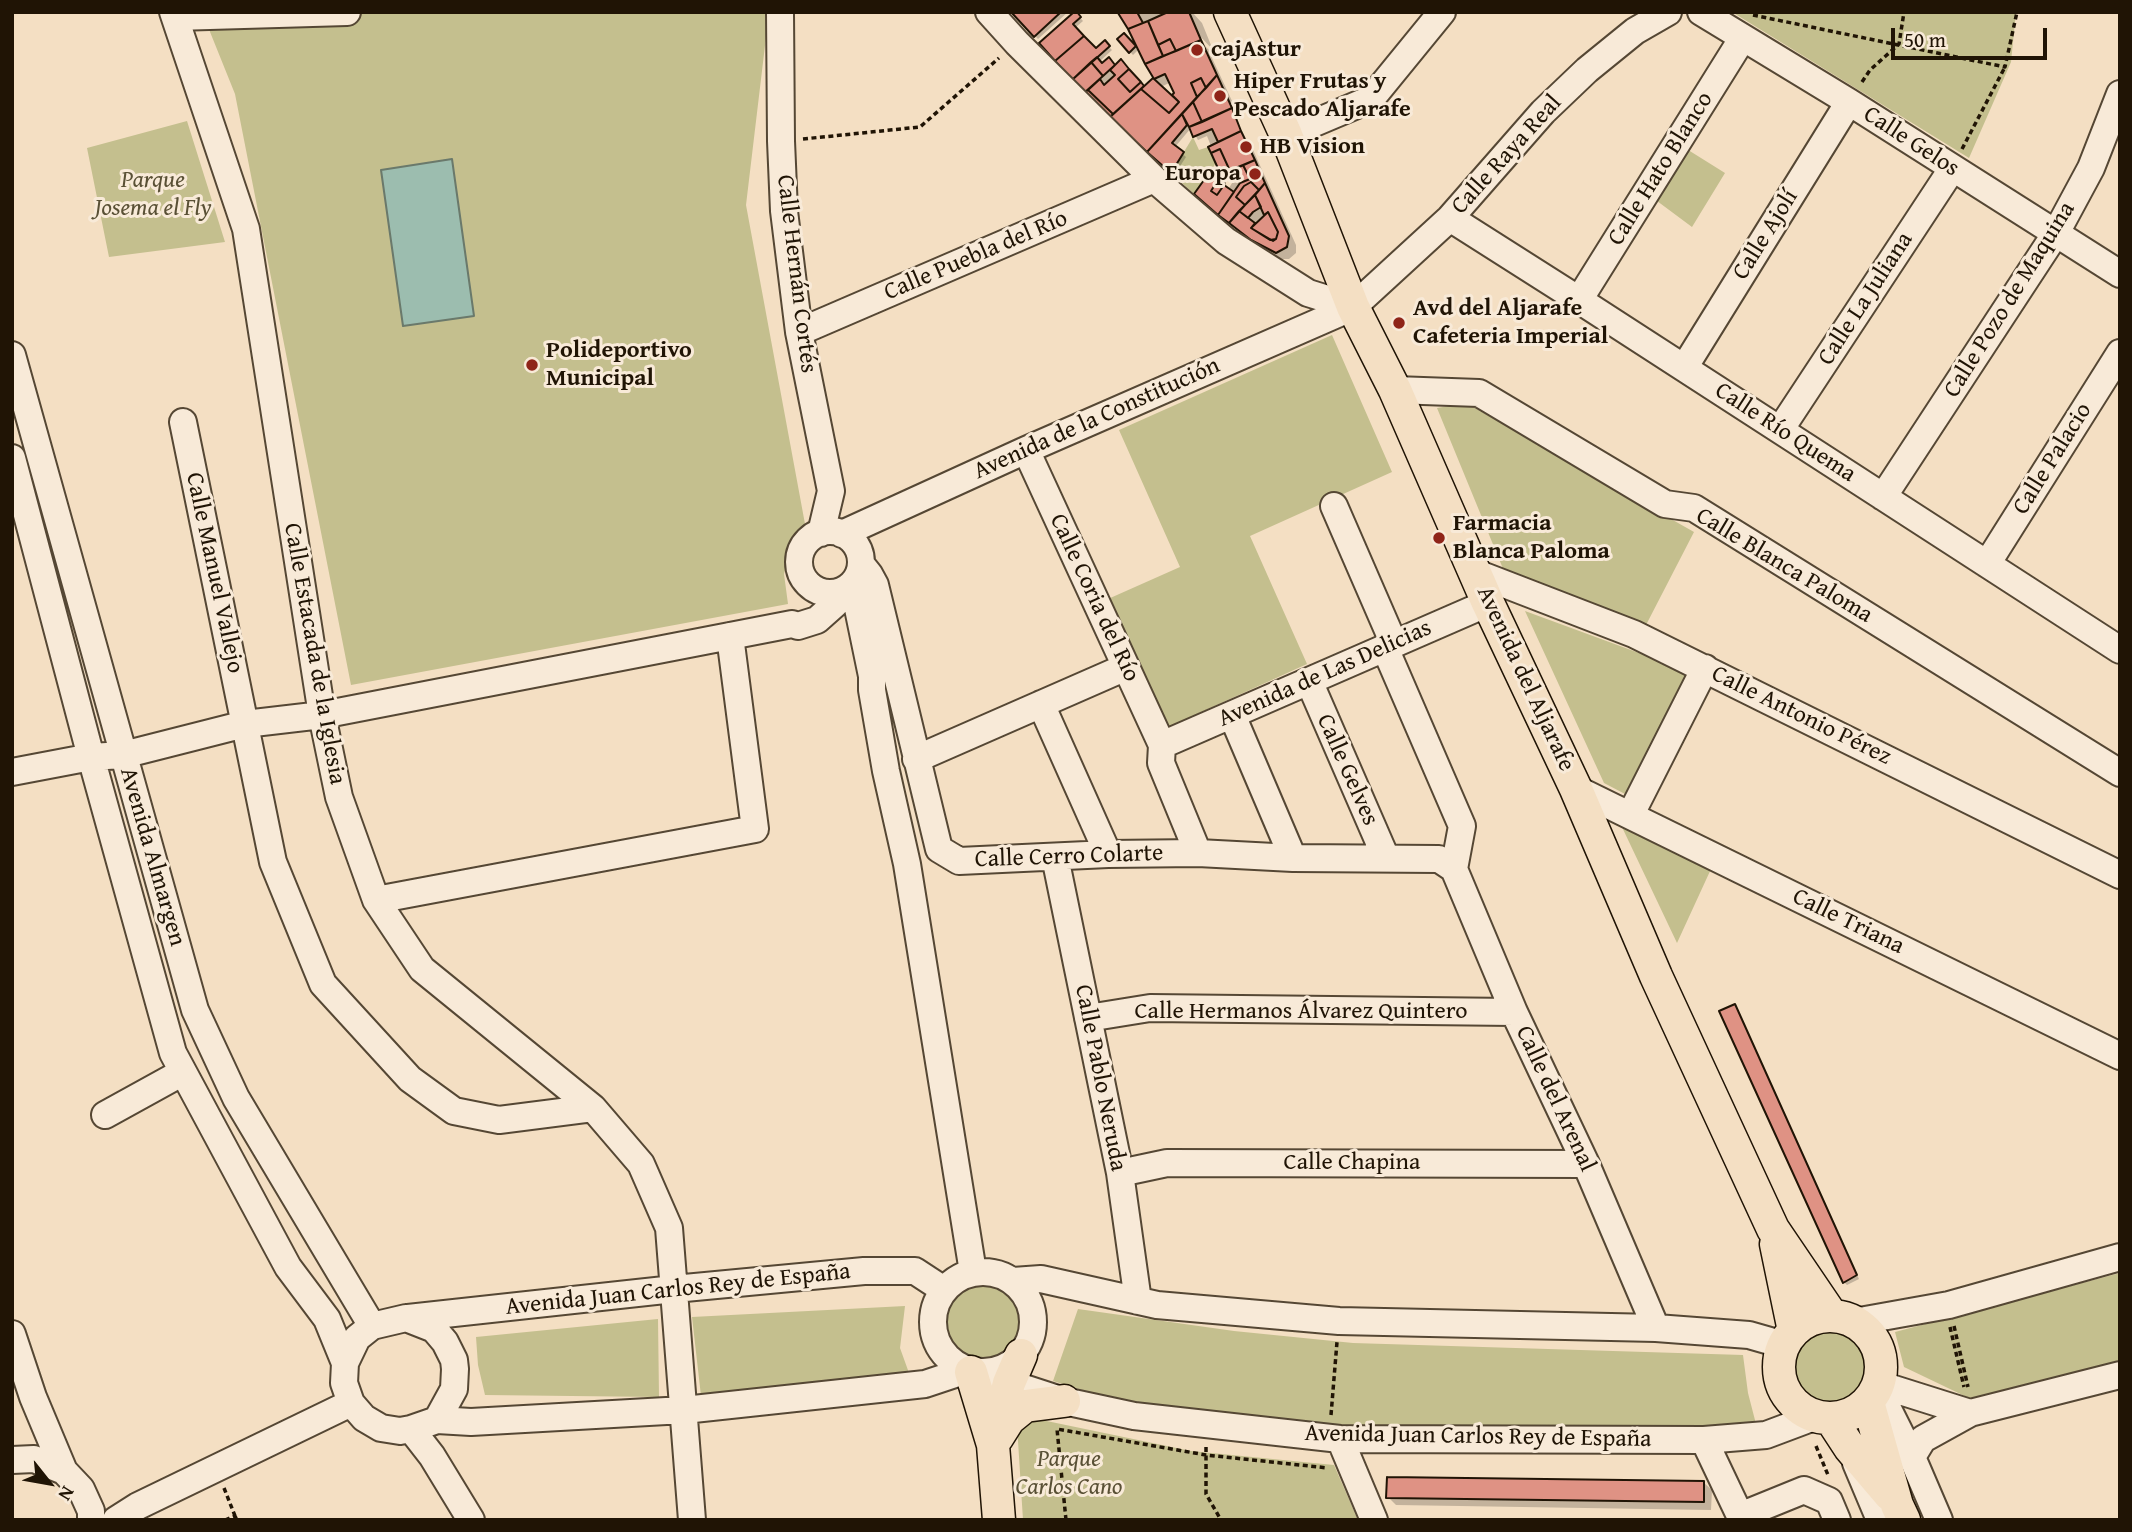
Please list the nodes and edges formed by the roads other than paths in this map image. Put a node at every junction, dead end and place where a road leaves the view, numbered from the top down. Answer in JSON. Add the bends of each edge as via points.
{"nodes":[{"id":1,"x":347,"y":12,"type":"edge"},
{"id":2,"x":780,"y":12,"type":"edge"},
{"id":3,"x":989,"y":12,"type":"edge"},
{"id":4,"x":1230,"y":12,"type":"edge"},
{"id":5,"x":1442,"y":12,"type":"edge"},
{"id":6,"x":1668,"y":12,"type":"edge"},
{"id":7,"x":1701,"y":12,"type":"edge"},
{"id":8,"x":174,"y":15,"type":"edge"},
{"id":9,"x":1747,"y":27,"type":"junction"},
{"id":10,"x":2120,"y":94,"type":"edge"},
{"id":11,"x":1849,"y":102,"type":"junction"},
{"id":12,"x":1286,"y":135,"type":"junction"},
{"id":13,"x":1952,"y":169,"type":"junction"},
{"id":14,"x":1154,"y":179,"type":"junction"},
{"id":15,"x":1450,"y":218,"type":"junction"},
{"id":16,"x":2056,"y":233,"type":"junction"},
{"id":17,"x":2120,"y":274,"type":"edge"},
{"id":18,"x":1579,"y":300,"type":"junction"},
{"id":19,"x":1353,"y":307,"type":"junction"},
{"id":20,"x":799,"y":332,"type":"junction"},
{"id":21,"x":2120,"y":353,"type":"edge"},
{"id":22,"x":12,"y":355,"type":"edge"},
{"id":23,"x":1684,"y":368,"type":"junction"},
{"id":24,"x":1395,"y":390,"type":"junction"},
{"id":25,"x":183,"y":422,"type":"dead end"},
{"id":26,"x":1780,"y":430,"type":"junction"},
{"id":27,"x":1026,"y":450,"type":"junction"},
{"id":28,"x":12,"y":458,"type":"edge"},
{"id":29,"x":1883,"y":497,"type":"junction"},
{"id":30,"x":1334,"y":506,"type":"dead end"},
{"id":31,"x":831,"y":533,"type":"junction"},
{"id":32,"x":1987,"y":564,"type":"junction"},
{"id":33,"x":1476,"y":573,"type":"junction"},
{"id":34,"x":840,"y":587,"type":"junction"},
{"id":35,"x":1488,"y":603,"type":"junction"},
{"id":36,"x":730,"y":636,"type":"junction"},
{"id":37,"x":1390,"y":646,"type":"junction"},
{"id":38,"x":2120,"y":650,"type":"edge"},
{"id":39,"x":1126,"y":667,"type":"junction"},
{"id":40,"x":1705,"y":668,"type":"junction"},
{"id":41,"x":1309,"y":681,"type":"junction"},
{"id":42,"x":1041,"y":704,"type":"junction"},
{"id":43,"x":321,"y":715,"type":"junction"},
{"id":44,"x":1231,"y":715,"type":"junction"},
{"id":45,"x":245,"y":724,"type":"junction"},
{"id":46,"x":1162,"y":745,"type":"junction"},
{"id":47,"x":123,"y":755,"type":"junction"},
{"id":48,"x":91,"y":757,"type":"junction"},
{"id":49,"x":916,"y":759,"type":"junction"},
{"id":50,"x":12,"y":772,"type":"edge"},
{"id":51,"x":2120,"y":773,"type":"edge"},
{"id":52,"x":1576,"y":789,"type":"junction"},
{"id":53,"x":1631,"y":814,"type":"junction"},
{"id":54,"x":1198,"y":853,"type":"junction"},
{"id":55,"x":1108,"y":854,"type":"junction"},
{"id":56,"x":1055,"y":857,"type":"junction"},
{"id":57,"x":1293,"y":858,"type":"junction"},
{"id":58,"x":1386,"y":858,"type":"junction"},
{"id":59,"x":1454,"y":869,"type":"junction"},
{"id":60,"x":2120,"y":875,"type":"edge"},
{"id":61,"x":376,"y":900,"type":"junction"},
{"id":62,"x":1514,"y":1012,"type":"junction"},
{"id":63,"x":1088,"y":1018,"type":"junction"},
{"id":64,"x":2120,"y":1056,"type":"edge"},
{"id":65,"x":183,"y":1072,"type":"junction"},
{"id":66,"x":593,"y":1108,"type":"junction"},
{"id":67,"x":105,"y":1115,"type":"dead end"},
{"id":68,"x":1586,"y":1164,"type":"junction"},
{"id":69,"x":1120,"y":1173,"type":"junction"},
{"id":70,"x":1773,"y":1229,"type":"junction"},
{"id":71,"x":2120,"y":1257,"type":"edge"},
{"id":72,"x":973,"y":1272,"type":"junction"},
{"id":73,"x":1013,"y":1281,"type":"junction"},
{"id":74,"x":674,"y":1289,"type":"junction"},
{"id":75,"x":944,"y":1290,"type":"junction"},
{"id":76,"x":1138,"y":1301,"type":"junction"},
{"id":77,"x":406,"y":1318,"type":"junction"},
{"id":78,"x":1843,"y":1319,"type":"junction"},
{"id":79,"x":372,"y":1326,"type":"junction"},
{"id":80,"x":1656,"y":1328,"type":"junction"},
{"id":81,"x":12,"y":1334,"type":"edge"},
{"id":82,"x":1789,"y":1338,"type":"junction"},
{"id":83,"x":345,"y":1363,"type":"junction"},
{"id":84,"x":1015,"y":1369,"type":"junction"},
{"id":85,"x":972,"y":1372,"type":"junction"},
{"id":86,"x":2120,"y":1375,"type":"edge"},
{"id":87,"x":1874,"y":1391,"type":"junction"},
{"id":88,"x":22,"y":1399,"type":"edge"},
{"id":89,"x":1064,"y":1401,"type":"junction"},
{"id":90,"x":351,"y":1403,"type":"junction"},
{"id":91,"x":684,"y":1410,"type":"junction"},
{"id":92,"x":1970,"y":1413,"type":"junction"},
{"id":93,"x":1823,"y":1418,"type":"junction"},
{"id":94,"x":437,"y":1420,"type":"junction"},
{"id":95,"x":411,"y":1429,"type":"junction"},
{"id":96,"x":1335,"y":1438,"type":"junction"},
{"id":97,"x":1704,"y":1440,"type":"junction"},
{"id":98,"x":993,"y":1445,"type":"junction"},
{"id":99,"x":1912,"y":1457,"type":"junction"},
{"id":100,"x":12,"y":1460,"type":"edge"},
{"id":101,"x":64,"y":1471,"type":"junction"},
{"id":102,"x":1894,"y":1515,"type":"edge"},
{"id":103,"x":1741,"y":1518,"type":"edge"},
{"id":104,"x":91,"y":1520,"type":"edge"},
{"id":105,"x":116,"y":1520,"type":"edge"},
{"id":106,"x":471,"y":1520,"type":"edge"},
{"id":107,"x":692,"y":1520,"type":"edge"},
{"id":108,"x":999,"y":1520,"type":"edge"},
{"id":109,"x":1374,"y":1520,"type":"edge"},
{"id":110,"x":1837,"y":1520,"type":"edge"},
{"id":111,"x":1939,"y":1520,"type":"edge"}],
"edges":[{"from":1,"to":8,"type":"street"},
{"from":2,"to":20,"type":"street","name":"Calle Hernán Cortés","via":[[784,211]]},
{"from":3,"to":14,"type":"street"},
{"from":4,"to":12,"type":"main road","name":"Avenida del Aljarafe"},
{"from":5,"to":12,"type":"street","via":[[1371,99]]},
{"from":6,"to":15,"type":"street","name":"Calle Raya Real","via":[[1587,69]]},
{"from":7,"to":9,"type":"street","name":"Calle Gelos"},
{"from":8,"to":43,"type":"street","name":"Calle Estacada de la Iglesia","via":[[246,229]]},
{"from":9,"to":11,"type":"street","name":"Calle Gelos"},
{"from":9,"to":18,"type":"street","name":"Calle Hato Blanco"},
{"from":10,"to":16,"type":"street","name":"Calle Pozo de Maquina","via":[[2091,168]]},
{"from":11,"to":13,"type":"street","name":"Calle Gelos"},
{"from":11,"to":23,"type":"street","name":"Calle Ajolí"},
{"from":12,"to":19,"type":"main road","name":"Avenida del Aljarafe"},
{"from":13,"to":16,"type":"street","name":"Calle Gelos"},
{"from":13,"to":26,"type":"street","name":"Calle La Juliana"},
{"from":14,"to":19,"type":"street","via":[[1226,241],[1308,293]]},
{"from":14,"to":20,"type":"street","name":"Calle Puebla del Río"},
{"from":15,"to":18,"type":"street","name":"Calle Río Quema"},
{"from":15,"to":19,"type":"street","name":"Calle Raya Real"},
{"from":16,"to":17,"type":"street","name":"Calle Gelos"},
{"from":16,"to":29,"type":"street","name":"Calle Pozo de Maquina"},
{"from":18,"to":23,"type":"street","name":"Calle Río Quema"},
{"from":19,"to":24,"type":"main road","name":"Avenida del Aljarafe"},
{"from":19,"to":27,"type":"street","name":"Avenida de la Constitución"},
{"from":20,"to":31,"type":"street","name":"Calle Hernán Cortés","via":[[831,491]]},
{"from":21,"to":32,"type":"street","name":"Calle Palacio"},
{"from":22,"to":47,"type":"street","name":"Avenida Almargen"},
{"from":23,"to":26,"type":"street","name":"Calle Río Quema"},
{"from":24,"to":33,"type":"main road","name":"Avenida del Aljarafe"},
{"from":24,"to":51,"type":"street","name":"Calle Blanca Paloma","via":[[1479,393],[1665,504],[1693,508]]},
{"from":25,"to":45,"type":"street","name":"Calle Manuel Vallejo"},
{"from":26,"to":29,"type":"street","name":"Calle Río Quema"},
{"from":27,"to":31,"type":"street","name":"Avenida de la Constitución"},
{"from":27,"to":39,"type":"street","name":"Calle Coria del Río"},
{"from":28,"to":48,"type":"street","name":"Avenida Almargen"},
{"from":29,"to":32,"type":"street","name":"Calle Río Quema"},
{"from":30,"to":37,"type":"street"},
{"from":31,"to":34,"type":"street","via":[[855,544],[860,553]]},
{"from":31,"to":34,"type":"street","via":[[811,538],[800,558],[800,569],[804,579]]},
{"from":32,"to":38,"type":"street","name":"Calle Río Quema"},
{"from":33,"to":35,"type":"main road","name":"Avenida del Aljarafe"},
{"from":33,"to":40,"type":"street","name":"Calle Antonio Pérez","via":[[1634,634]]},
{"from":34,"to":36,"type":"street","via":[[792,624]]},
{"from":34,"to":49,"type":"street","name":"Calle Cerro Colarte","via":[[869,574],[875,585]]},
{"from":34,"to":72,"type":"street","via":[[862,678],[872,691],[907,864]]},
{"from":35,"to":37,"type":"street","name":"Avenida de Las Delicias"},
{"from":35,"to":52,"type":"main road","name":"Avenida del Aljarafe"},
{"from":36,"to":43,"type":"street"},
{"from":36,"to":61,"type":"street","via":[[755,829]]},
{"from":37,"to":41,"type":"street","name":"Avenida de Las Delicias"},
{"from":37,"to":59,"type":"street","via":[[1462,826]]},
{"from":39,"to":42,"type":"street"},
{"from":39,"to":46,"type":"street","name":"Calle Coria del Río"},
{"from":40,"to":53,"type":"street"},
{"from":40,"to":60,"type":"street","name":"Calle Antonio Pérez"},
{"from":41,"to":44,"type":"street","name":"Avenida de Las Delicias"},
{"from":41,"to":58,"type":"street","name":"Calle Gelves"},
{"from":42,"to":49,"type":"street"},
{"from":42,"to":55,"type":"street"},
{"from":43,"to":45,"type":"street"},
{"from":43,"to":61,"type":"street","name":"Calle Estacada de la Iglesia","via":[[339,797]]},
{"from":44,"to":46,"type":"street","name":"Avenida de Las Delicias"},
{"from":44,"to":57,"type":"street"},
{"from":45,"to":47,"type":"street"},
{"from":45,"to":66,"type":"street","name":"Calle Manuel Vallejo","via":[[273,862],[323,984],[410,1079],[454,1111],[499,1120]]},
{"from":46,"to":54,"type":"street","name":"Calle Coria del Río","via":[[1161,763]]},
{"from":47,"to":48,"type":"street"},
{"from":47,"to":79,"type":"street","name":"Avenida Almargen","via":[[195,1010],[236,1098]]},
{"from":48,"to":50,"type":"street"},
{"from":48,"to":65,"type":"street","name":"Avenida Almargen","via":[[173,1053]]},
{"from":49,"to":56,"type":"street","name":"Calle Cerro Colarte","via":[[939,849],[959,861]]},
{"from":52,"to":53,"type":"street","name":"Calle Triana"},
{"from":52,"to":70,"type":"main road","name":"Avenida del Aljarafe"},
{"from":53,"to":64,"type":"street","name":"Calle Triana"},
{"from":54,"to":55,"type":"street","name":"Calle Cerro Colarte"},
{"from":54,"to":57,"type":"street","name":"Calle Cerro Colarte"},
{"from":55,"to":56,"type":"street","name":"Calle Cerro Colarte"},
{"from":56,"to":63,"type":"street","name":"Calle Pablo Neruda"},
{"from":57,"to":58,"type":"street","name":"Calle Cerro Colarte"},
{"from":58,"to":59,"type":"street","name":"Calle Cerro Colarte","via":[[1439,859]]},
{"from":59,"to":62,"type":"street","name":"Calle del Arenal"},
{"from":61,"to":66,"type":"street","name":"Calle Estacada de la Iglesia","via":[[422,969]]},
{"from":62,"to":63,"type":"street","name":"Calle Hermanos Álvarez Quintero","via":[[1150,1008]]},
{"from":62,"to":68,"type":"street","name":"Calle del Arenal"},
{"from":63,"to":69,"type":"street","name":"Calle Pablo Neruda"},
{"from":65,"to":67,"type":"street"},
{"from":65,"to":83,"type":"street","name":"Avenida Almargen","via":[[288,1267],[327,1320]]},
{"from":66,"to":74,"type":"street","name":"Calle Estacada de la Iglesia","via":[[642,1164],[669,1228]]},
{"from":68,"to":69,"type":"street","name":"Calle Chapina","via":[[1167,1163]]},
{"from":68,"to":80,"type":"street","name":"Calle del Arenal"},
{"from":69,"to":76,"type":"street","name":"Calle Pablo Neruda"},
{"from":70,"to":78,"type":"main road","name":"Avenida del Aljarafe"},
{"from":70,"to":82,"type":"main road","name":"Avenida del Aljarafe"},
{"from":71,"to":78,"type":"street","via":[[1945,1306]]},
{"from":72,"to":73,"type":"street"},
{"from":72,"to":75,"type":"street"},
{"from":73,"to":76,"type":"street","via":[[1041,1279]]},
{"from":73,"to":84,"type":"street","via":[[1025,1293],[1034,1325]]},
{"from":74,"to":75,"type":"street","name":"Avenida Juan Carlos Rey de España","via":[[915,1270]]},
{"from":74,"to":77,"type":"street","name":"Avenida Juan Carlos Rey de España"},
{"from":74,"to":91,"type":"street","name":"Calle Estacada de la Iglesia"},
{"from":75,"to":85,"type":"street","via":[[935,1305],[935,1338],[943,1354]]},
{"from":76,"to":80,"type":"street","via":[[1339,1321]]},
{"from":77,"to":79,"type":"street"},
{"from":77,"to":94,"type":"street","via":[[434,1329],[454,1360],[454,1389]]},
{"from":78,"to":82,"type":"main road","via":[[1818,1317]]},
{"from":78,"to":87,"type":"main road","via":[[1866,1331],[1875,1343],[1881,1372]]},
{"from":79,"to":83,"type":"street","via":[[357,1338]]},
{"from":80,"to":82,"type":"street"},
{"from":81,"to":88,"type":"street"},
{"from":82,"to":93,"type":"main road","via":[[1779,1362],[1787,1396],[1799,1409]]},
{"from":83,"to":90,"type":"street","via":[[344,1382]]},
{"from":84,"to":85,"type":"street","name":"Avenida Juan Carlos Rey de España"},
{"from":84,"to":89,"type":"street","name":"Avenida Juan Carlos Rey de España"},
{"from":84,"to":98,"type":"main road"},
{"from":85,"to":91,"type":"street","via":[[925,1384]]},
{"from":85,"to":98,"type":"main road"},
{"from":86,"to":92,"type":"street"},
{"from":87,"to":92,"type":"street"},
{"from":87,"to":93,"type":"main road","via":[[1857,1411]]},
{"from":87,"to":99,"type":"street"},
{"from":87,"to":102,"type":"main road"},
{"from":88,"to":101,"type":"street"},
{"from":89,"to":96,"type":"street","name":"Avenida Juan Carlos Rey de España","via":[[1134,1416]]},
{"from":89,"to":98,"type":"main road","via":[[1025,1406],[1009,1419]]},
{"from":90,"to":95,"type":"street","via":[[381,1428]]},
{"from":90,"to":105,"type":"street"},
{"from":91,"to":94,"type":"street"},
{"from":91,"to":107,"type":"street","name":"Calle Estacada de la Iglesia"},
{"from":92,"to":99,"type":"street","via":[[1923,1439]]},
{"from":93,"to":97,"type":"street","name":"Avenida Juan Carlos Rey de España","via":[[1766,1435]]},
{"from":93,"to":102,"type":"main road","via":[[1850,1448]]},
{"from":94,"to":95,"type":"street"},
{"from":95,"to":106,"type":"street"},
{"from":96,"to":97,"type":"street","name":"Avenida Juan Carlos Rey de España"},
{"from":96,"to":109,"type":"street"},
{"from":97,"to":103,"type":"street"},
{"from":98,"to":108,"type":"main road"},
{"from":99,"to":111,"type":"street"},
{"from":100,"to":101,"type":"street","via":[[34,1459]]},
{"from":101,"to":104,"type":"street","via":[[81,1489]]},
{"from":103,"to":110,"type":"street","via":[[1804,1490],[1829,1501]]}]}
